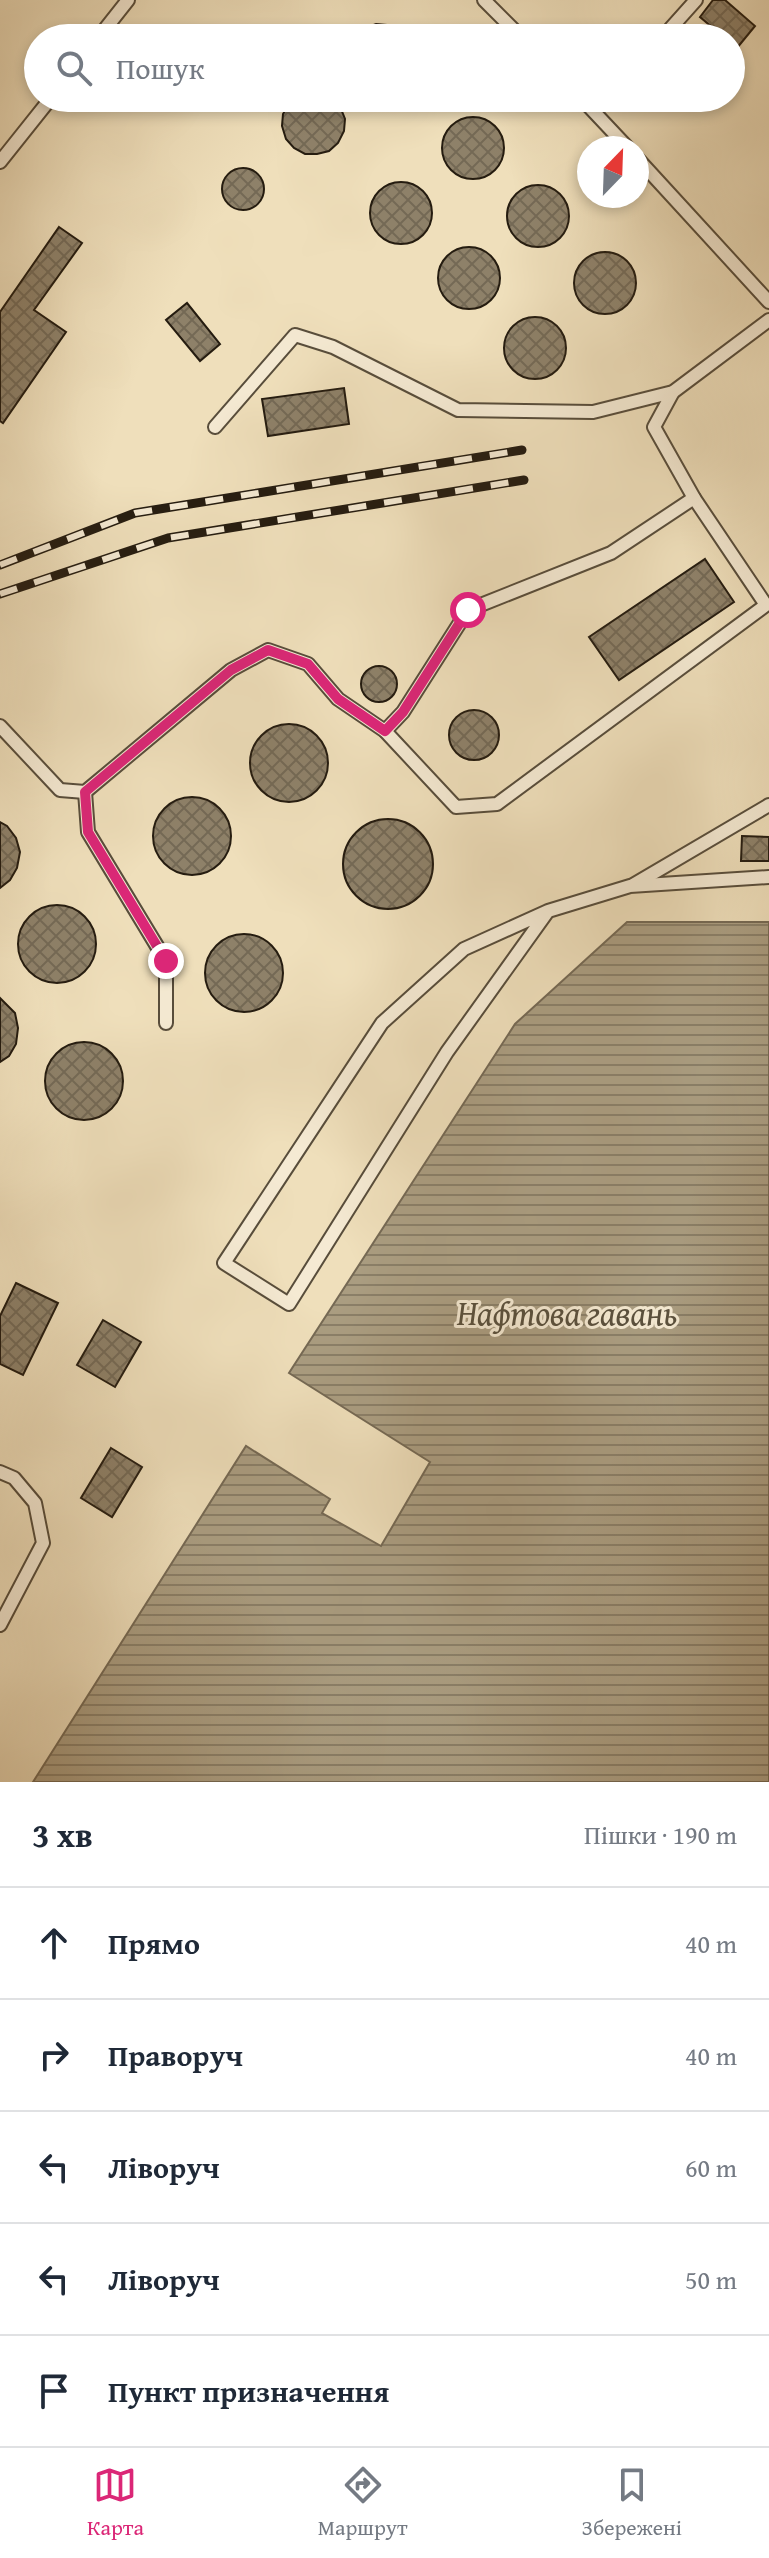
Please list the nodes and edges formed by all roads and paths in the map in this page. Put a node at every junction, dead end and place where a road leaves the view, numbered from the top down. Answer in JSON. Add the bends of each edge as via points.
{"nodes":[{"id":1,"x":128,"y":0,"type":"edge"},
{"id":2,"x":484,"y":0,"type":"edge"},
{"id":3,"x":696,"y":0,"type":"edge"},
{"id":4,"x":109,"y":24,"type":"edge"},
{"id":5,"x":508,"y":24,"type":"edge"},
{"id":6,"x":675,"y":24,"type":"edge"},
{"id":7,"x":40,"y":112,"type":"edge"},
{"id":8,"x":595,"y":112,"type":"edge"},
{"id":9,"x":617,"y":136,"type":"edge"},
{"id":10,"x":0,"y":162,"type":"edge"},
{"id":11,"x":649,"y":171,"type":"edge"},
{"id":12,"x":769,"y":302,"type":"edge"},
{"id":13,"x":769,"y":320,"type":"edge"},
{"id":14,"x":673,"y":392,"type":"junction"},
{"id":15,"x":215,"y":427,"type":"dead end"},
{"id":16,"x":694,"y":498,"type":"junction"},
{"id":17,"x":0,"y":726,"type":"edge"},
{"id":18,"x":385,"y":731,"type":"junction"},
{"id":19,"x":85,"y":792,"type":"junction"},
{"id":20,"x":769,"y":805,"type":"edge"},
{"id":21,"x":769,"y":877,"type":"edge"},
{"id":22,"x":630,"y":886,"type":"junction"},
{"id":23,"x":548,"y":911,"type":"junction"},
{"id":24,"x":166,"y":1023,"type":"dead end"},
{"id":25,"x":0,"y":1472,"type":"edge"},
{"id":26,"x":0,"y":1625,"type":"edge"}],
"edges":[{"from":1,"to":4,"type":"lane"},
{"from":2,"to":5,"type":"lane"},
{"from":3,"to":6,"type":"lane"},
{"from":7,"to":10,"type":"lane"},
{"from":8,"to":9,"type":"lane"},
{"from":11,"to":12,"type":"lane"},
{"from":13,"to":14,"type":"lane"},
{"from":14,"to":15,"type":"lane","via":[[593,412],[458,410],[333,347],[295,335]]},
{"from":14,"to":16,"type":"lane","via":[[654,427]]},
{"from":16,"to":18,"type":"lane","via":[[611,553],[468,610],[403,712]]},
{"from":16,"to":18,"type":"lane","via":[[766,605],[497,804],[456,807]]},
{"from":17,"to":19,"type":"lane","via":[[60,790]]},
{"from":18,"to":19,"type":"lane","via":[[338,699],[308,664],[268,650],[231,670]]},
{"from":19,"to":24,"type":"lane","via":[[88,832],[166,961]]},
{"from":20,"to":22,"type":"lane"},
{"from":21,"to":22,"type":"lane"},
{"from":22,"to":23,"type":"lane"},
{"from":23,"to":23,"type":"lane","via":[[447,1052],[289,1304],[224,1263],[382,1023],[464,949]]},
{"from":25,"to":26,"type":"lane","via":[[14,1478],[35,1503],[43,1543]]}]}
